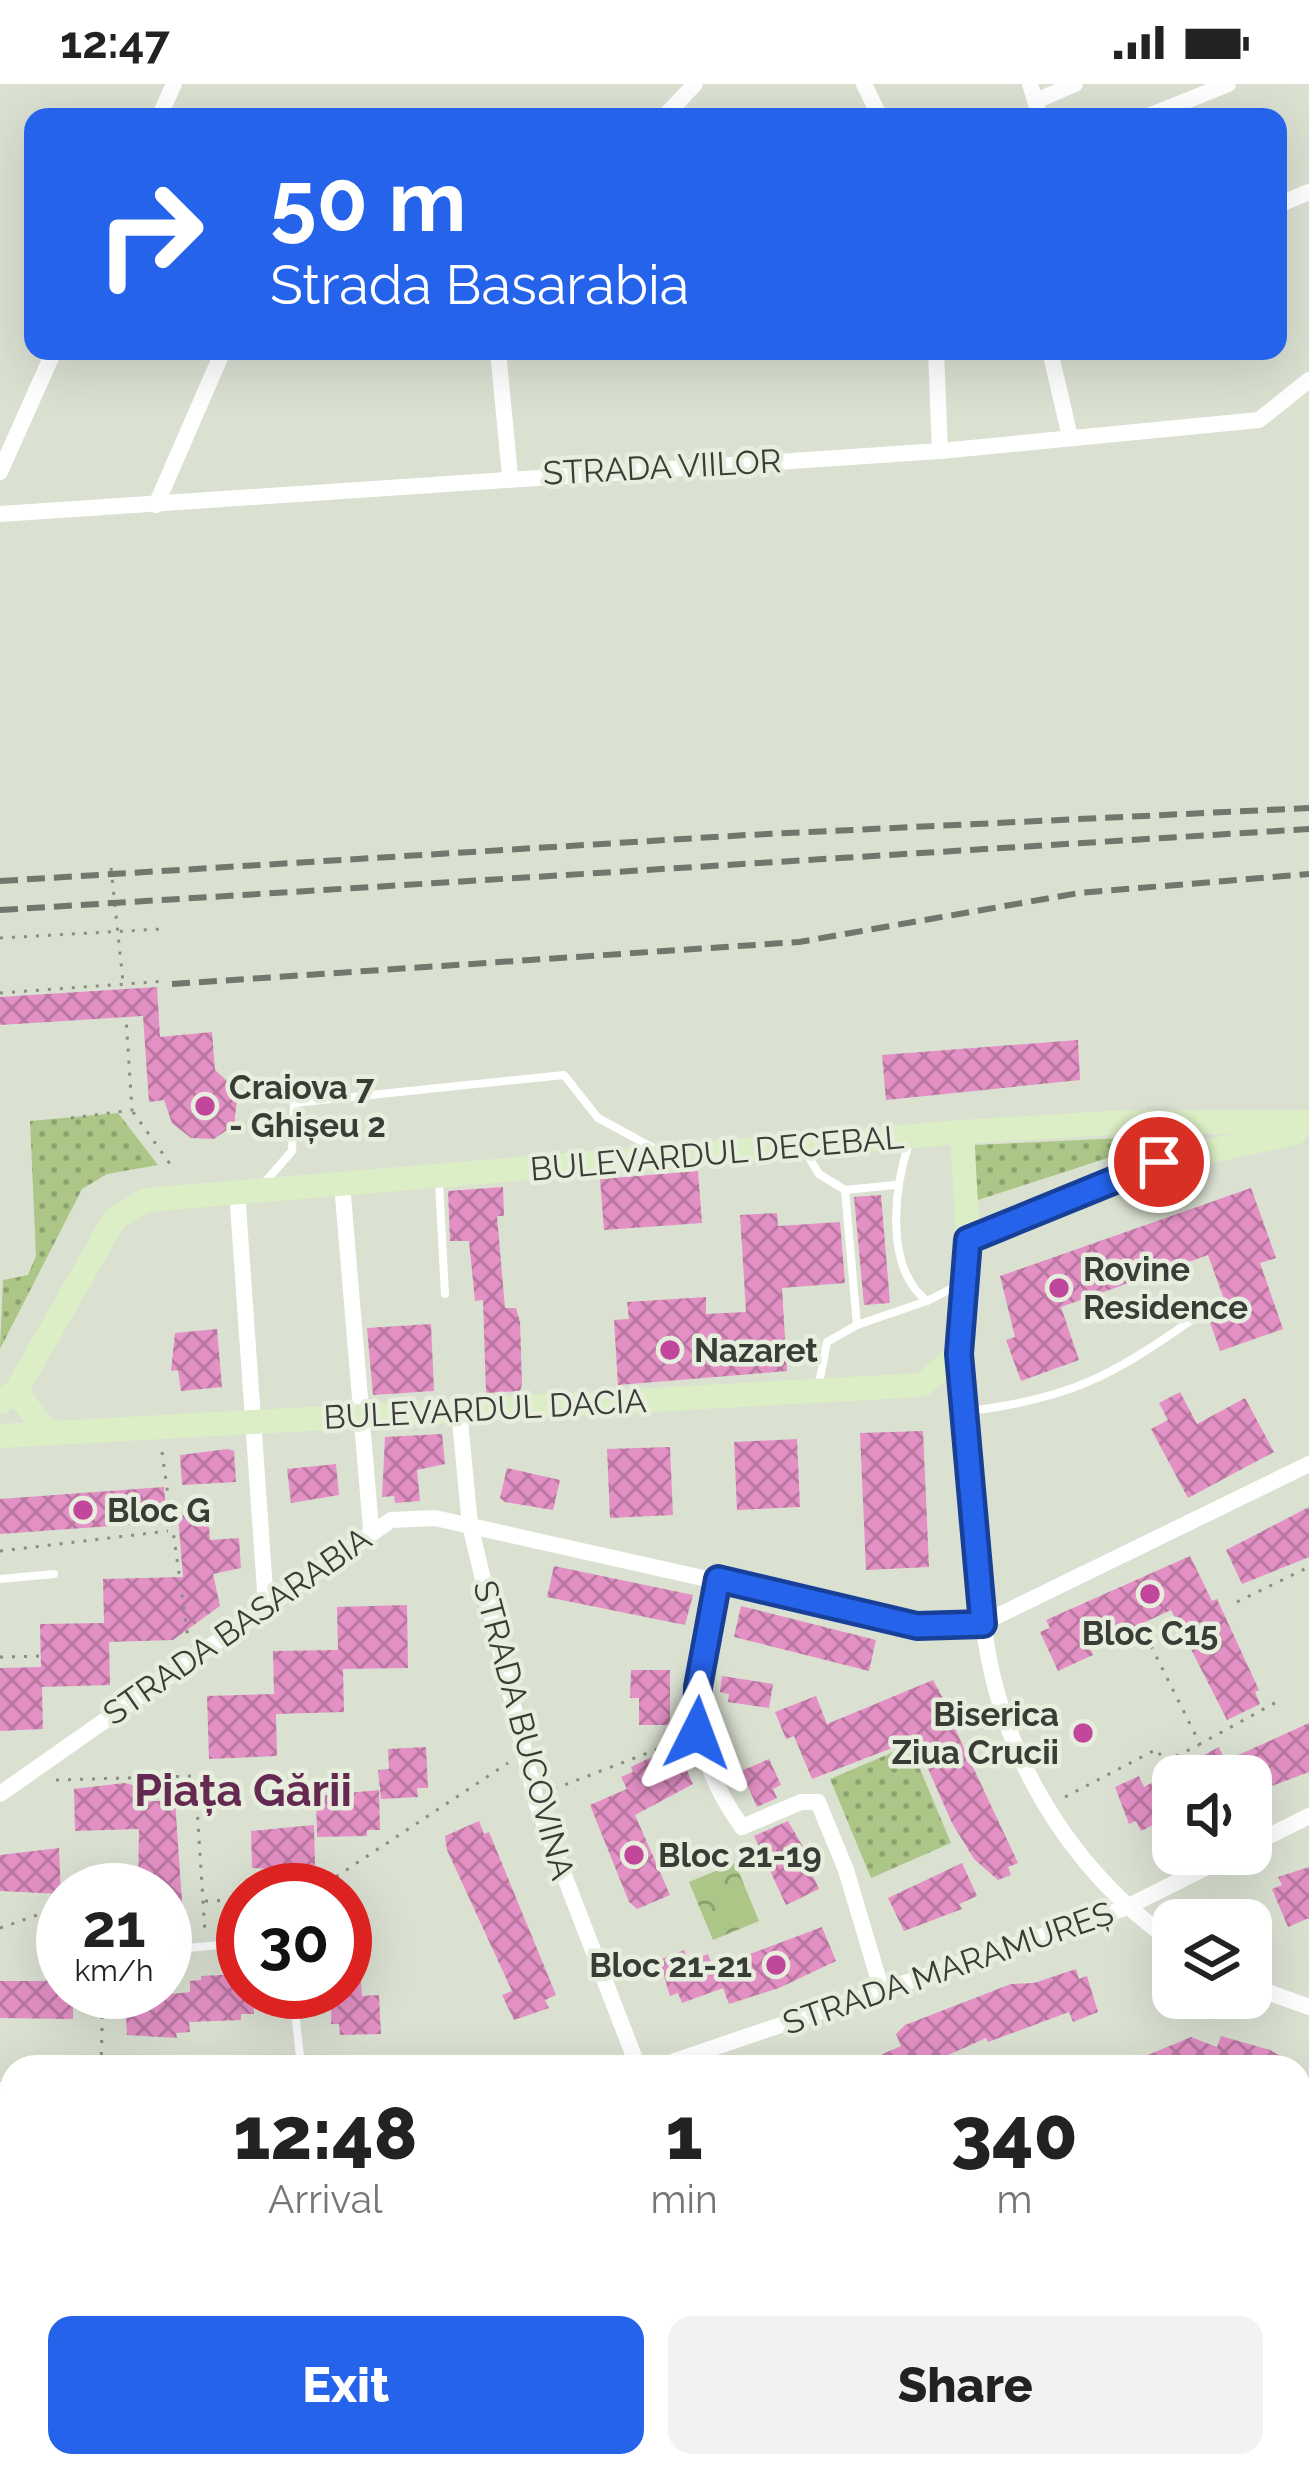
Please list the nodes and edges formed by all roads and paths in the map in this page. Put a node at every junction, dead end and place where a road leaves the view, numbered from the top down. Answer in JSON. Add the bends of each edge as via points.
{"nodes":[{"id":1,"x":695,"y":84,"type":"edge"},
{"id":2,"x":1075,"y":84,"type":"edge"},
{"id":3,"x":1228,"y":84,"type":"edge"},
{"id":4,"x":1035,"y":101,"type":"edge"},
{"id":5,"x":672,"y":108,"type":"edge"},
{"id":6,"x":1168,"y":108,"type":"edge"},
{"id":7,"x":50,"y":360,"type":"edge"},
{"id":8,"x":219,"y":360,"type":"edge"},
{"id":9,"x":499,"y":360,"type":"edge"},
{"id":10,"x":936,"y":360,"type":"edge"},
{"id":11,"x":1052,"y":360,"type":"edge"},
{"id":12,"x":1309,"y":380,"type":"edge"},
{"id":13,"x":1070,"y":437,"type":"junction"},
{"id":14,"x":940,"y":451,"type":"junction"},
{"id":15,"x":0,"y":472,"type":"edge"},
{"id":16,"x":510,"y":476,"type":"junction"},
{"id":17,"x":156,"y":505,"type":"junction"},
{"id":18,"x":0,"y":514,"type":"edge"},
{"id":19,"x":111,"y":868,"type":"dead end"},
{"id":20,"x":161,"y":929,"type":"dead end"},
{"id":21,"x":118,"y":932,"type":"junction"},
{"id":22,"x":0,"y":938,"type":"edge"},
{"id":23,"x":167,"y":981,"type":"dead end"},
{"id":24,"x":123,"y":984,"type":"junction"},
{"id":25,"x":0,"y":993,"type":"edge"},
{"id":26,"x":126,"y":1017,"type":"dead end"},
{"id":27,"x":132,"y":1110,"type":"junction"},
{"id":28,"x":71,"y":1118,"type":"dead end"},
{"id":29,"x":1309,"y":1126,"type":"edge"},
{"id":30,"x":962,"y":1132,"type":"junction"},
{"id":31,"x":912,"y":1136,"type":"junction"},
{"id":32,"x":802,"y":1145,"type":"junction"},
{"id":33,"x":669,"y":1157,"type":"junction"},
{"id":34,"x":173,"y":1168,"type":"dead end"},
{"id":35,"x":439,"y":1176,"type":"junction"},
{"id":36,"x":342,"y":1184,"type":"junction"},
{"id":37,"x":896,"y":1186,"type":"junction"},
{"id":38,"x":248,"y":1190,"type":"junction"},
{"id":39,"x":845,"y":1190,"type":"junction"},
{"id":40,"x":968,"y":1240,"type":"junction"},
{"id":41,"x":966,"y":1281,"type":"junction"},
{"id":42,"x":445,"y":1294,"type":"dead end"},
{"id":43,"x":928,"y":1300,"type":"junction"},
{"id":44,"x":1193,"y":1319,"type":"dead end"},
{"id":45,"x":857,"y":1325,"type":"junction"},
{"id":46,"x":959,"y":1354,"type":"junction"},
{"id":47,"x":818,"y":1390,"type":"junction"},
{"id":48,"x":8,"y":1396,"type":"edge"},
{"id":49,"x":459,"y":1410,"type":"junction"},
{"id":50,"x":968,"y":1411,"type":"junction"},
{"id":51,"x":359,"y":1415,"type":"junction"},
{"id":52,"x":252,"y":1422,"type":"junction"},
{"id":53,"x":158,"y":1426,"type":"junction"},
{"id":54,"x":46,"y":1432,"type":"junction"},
{"id":55,"x":0,"y":1436,"type":"edge"},
{"id":56,"x":1309,"y":1464,"type":"edge"},
{"id":57,"x":470,"y":1525,"type":"junction"},
{"id":58,"x":371,"y":1529,"type":"junction"},
{"id":59,"x":170,"y":1530,"type":"junction"},
{"id":60,"x":0,"y":1551,"type":"edge"},
{"id":61,"x":1309,"y":1568,"type":"edge"},
{"id":62,"x":54,"y":1574,"type":"dead end"},
{"id":63,"x":0,"y":1579,"type":"edge"},
{"id":64,"x":718,"y":1579,"type":"junction"},
{"id":65,"x":1237,"y":1602,"type":"dead end"},
{"id":66,"x":266,"y":1604,"type":"junction"},
{"id":67,"x":983,"y":1624,"type":"junction"},
{"id":68,"x":1151,"y":1646,"type":"dead end"},
{"id":69,"x":199,"y":1653,"type":"junction"},
{"id":70,"x":44,"y":1656,"type":"dead end"},
{"id":71,"x":0,"y":1657,"type":"edge"},
{"id":72,"x":1282,"y":1699,"type":"dead end"},
{"id":73,"x":697,"y":1733,"type":"junction"},
{"id":74,"x":1200,"y":1744,"type":"junction"},
{"id":75,"x":524,"y":1752,"type":"junction"},
{"id":76,"x":24,"y":1778,"type":"junction"},
{"id":77,"x":0,"y":1794,"type":"edge"},
{"id":78,"x":535,"y":1796,"type":"junction"},
{"id":79,"x":1047,"y":1807,"type":"junction"},
{"id":80,"x":1309,"y":1816,"type":"edge"},
{"id":81,"x":1272,"y":1834,"type":"edge"},
{"id":82,"x":357,"y":1863,"type":"edge"},
{"id":83,"x":1191,"y":1875,"type":"edge"},
{"id":84,"x":205,"y":1901,"type":"junction"},
{"id":85,"x":216,"y":1901,"type":"edge"},
{"id":86,"x":1125,"y":1908,"type":"junction"},
{"id":87,"x":36,"y":1915,"type":"edge"},
{"id":88,"x":1152,"y":1927,"type":"edge"},
{"id":89,"x":0,"y":1928,"type":"edge"},
{"id":90,"x":216,"y":1945,"type":"edge"},
{"id":91,"x":205,"y":1946,"type":"junction"},
{"id":92,"x":192,"y":1947,"type":"edge"},
{"id":93,"x":882,"y":1991,"type":"junction"},
{"id":94,"x":1272,"y":1994,"type":"edge"},
{"id":95,"x":1309,"y":2007,"type":"edge"},
{"id":96,"x":102,"y":2019,"type":"edge"},
{"id":97,"x":296,"y":2019,"type":"edge"},
{"id":98,"x":101,"y":2055,"type":"edge"},
{"id":99,"x":300,"y":2055,"type":"edge"},
{"id":100,"x":633,"y":2055,"type":"edge"},
{"id":101,"x":693,"y":2055,"type":"edge"}],
"edges":[{"from":1,"to":5,"type":"street"},
{"from":2,"to":4,"type":"street"},
{"from":3,"to":6,"type":"street"},
{"from":7,"to":15,"type":"street"},
{"from":8,"to":17,"type":"street"},
{"from":9,"to":16,"type":"street"},
{"from":10,"to":14,"type":"street"},
{"from":11,"to":13,"type":"street"},
{"from":12,"to":13,"type":"street","name":"STRADA VIILOR","via":[[1259,420]]},
{"from":13,"to":14,"type":"street","name":"STRADA VIILOR"},
{"from":14,"to":16,"type":"street","name":"STRADA VIILOR"},
{"from":16,"to":17,"type":"street","name":"STRADA VIILOR"},
{"from":17,"to":18,"type":"street","name":"STRADA VIILOR"},
{"from":19,"to":21,"type":"path"},
{"from":20,"to":21,"type":"path"},
{"from":21,"to":22,"type":"path"},
{"from":21,"to":24,"type":"path"},
{"from":23,"to":24,"type":"path"},
{"from":24,"to":25,"type":"path"},
{"from":26,"to":27,"type":"path"},
{"from":27,"to":28,"type":"path"},
{"from":27,"to":34,"type":"path"},
{"from":29,"to":30,"type":"main road","name":"BULEVARDUL DECEBAL","via":[[1126,1122]]},
{"from":29,"to":40,"type":"main road","name":"BULEVARDUL DECEBAL","via":[[1159,1162]]},
{"from":30,"to":31,"type":"main road","name":"BULEVARDUL DECEBAL"},
{"from":30,"to":40,"type":"main road"},
{"from":31,"to":32,"type":"main road","name":"BULEVARDUL DECEBAL"},
{"from":31,"to":37,"type":"lane"},
{"from":32,"to":33,"type":"main road","name":"BULEVARDUL DECEBAL"},
{"from":32,"to":39,"type":"lane","via":[[819,1174]]},
{"from":33,"to":35,"type":"main road","name":"BULEVARDUL DECEBAL"},
{"from":33,"to":38,"type":"lane","via":[[598,1118],[564,1075],[294,1103],[292,1151]]},
{"from":35,"to":36,"type":"main road","name":"BULEVARDUL DECEBAL"},
{"from":35,"to":42,"type":"lane"},
{"from":36,"to":38,"type":"main road","name":"BULEVARDUL DECEBAL"},
{"from":36,"to":51,"type":"street"},
{"from":37,"to":39,"type":"lane"},
{"from":37,"to":43,"type":"lane","via":[[904,1271]]},
{"from":38,"to":48,"type":"main road","name":"BULEVARDUL DECEBAL","via":[[128,1208],[97,1245]]},
{"from":38,"to":52,"type":"street"},
{"from":39,"to":45,"type":"lane"},
{"from":40,"to":41,"type":"main road"},
{"from":41,"to":43,"type":"lane"},
{"from":41,"to":46,"type":"main road"},
{"from":43,"to":45,"type":"lane"},
{"from":44,"to":50,"type":"lane","via":[[1117,1370],[1059,1396]]},
{"from":45,"to":47,"type":"lane","via":[[827,1342]]},
{"from":46,"to":47,"type":"main road","name":"BULEVARDUL DACIA","via":[[922,1385]]},
{"from":46,"to":50,"type":"street"},
{"from":47,"to":49,"type":"main road","name":"BULEVARDUL DACIA"},
{"from":48,"to":54,"type":"main road"},
{"from":49,"to":51,"type":"main road","name":"BULEVARDUL DACIA"},
{"from":49,"to":57,"type":"street","name":"STRADA BUCOVINA"},
{"from":50,"to":67,"type":"street"},
{"from":51,"to":52,"type":"main road","name":"BULEVARDUL DACIA"},
{"from":51,"to":58,"type":"street"},
{"from":52,"to":53,"type":"main road","name":"BULEVARDUL DACIA"},
{"from":52,"to":66,"type":"street"},
{"from":53,"to":54,"type":"main road","name":"BULEVARDUL DACIA"},
{"from":53,"to":59,"type":"path"},
{"from":54,"to":55,"type":"main road","name":"BULEVARDUL DACIA"},
{"from":56,"to":67,"type":"street","name":"STRADA BASARABIA"},
{"from":57,"to":58,"type":"street","name":"STRADA BASARABIA","via":[[411,1518]]},
{"from":57,"to":64,"type":"street","name":"STRADA BASARABIA"},
{"from":57,"to":75,"type":"street","name":"STRADA BUCOVINA"},
{"from":58,"to":66,"type":"street","name":"STRADA BASARABIA"},
{"from":59,"to":60,"type":"path"},
{"from":59,"to":69,"type":"path","via":[[183,1630]]},
{"from":61,"to":65,"type":"path"},
{"from":62,"to":63,"type":"lane"},
{"from":64,"to":67,"type":"street","name":"STRADA BASARABIA","via":[[917,1626]]},
{"from":64,"to":73,"type":"street"},
{"from":66,"to":69,"type":"street","name":"STRADA BASARABIA"},
{"from":67,"to":79,"type":"street","via":[[999,1701]]},
{"from":68,"to":74,"type":"path"},
{"from":69,"to":76,"type":"street","name":"STRADA BASARABIA"},
{"from":70,"to":71,"type":"path"},
{"from":72,"to":74,"type":"path"},
{"from":73,"to":78,"type":"path"},
{"from":73,"to":93,"type":"street","via":[[742,1827],[818,1802]]},
{"from":74,"to":79,"type":"path","via":[[1164,1762],[1157,1749]]},
{"from":75,"to":78,"type":"street","name":"STRADA BUCOVINA"},
{"from":75,"to":82,"type":"path"},
{"from":76,"to":77,"type":"street","name":"STRADA BASARABIA"},
{"from":76,"to":84,"type":"path","via":[[195,1776]]},
{"from":78,"to":100,"type":"street","name":"STRADA BUCOVINA"},
{"from":79,"to":86,"type":"street"},
{"from":80,"to":81,"type":"street"},
{"from":83,"to":86,"type":"street","name":"STRADA MARAMUREȘ"},
{"from":84,"to":85,"type":"path"},
{"from":84,"to":91,"type":"path"},
{"from":86,"to":88,"type":"street"},
{"from":86,"to":93,"type":"street","name":"STRADA MARAMUREȘ"},
{"from":87,"to":89,"type":"path"},
{"from":90,"to":91,"type":"lane"},
{"from":91,"to":92,"type":"lane"},
{"from":93,"to":101,"type":"street","name":"STRADA MARAMUREȘ"},
{"from":94,"to":95,"type":"street"},
{"from":96,"to":98,"type":"path"},
{"from":97,"to":99,"type":"lane"}]}
